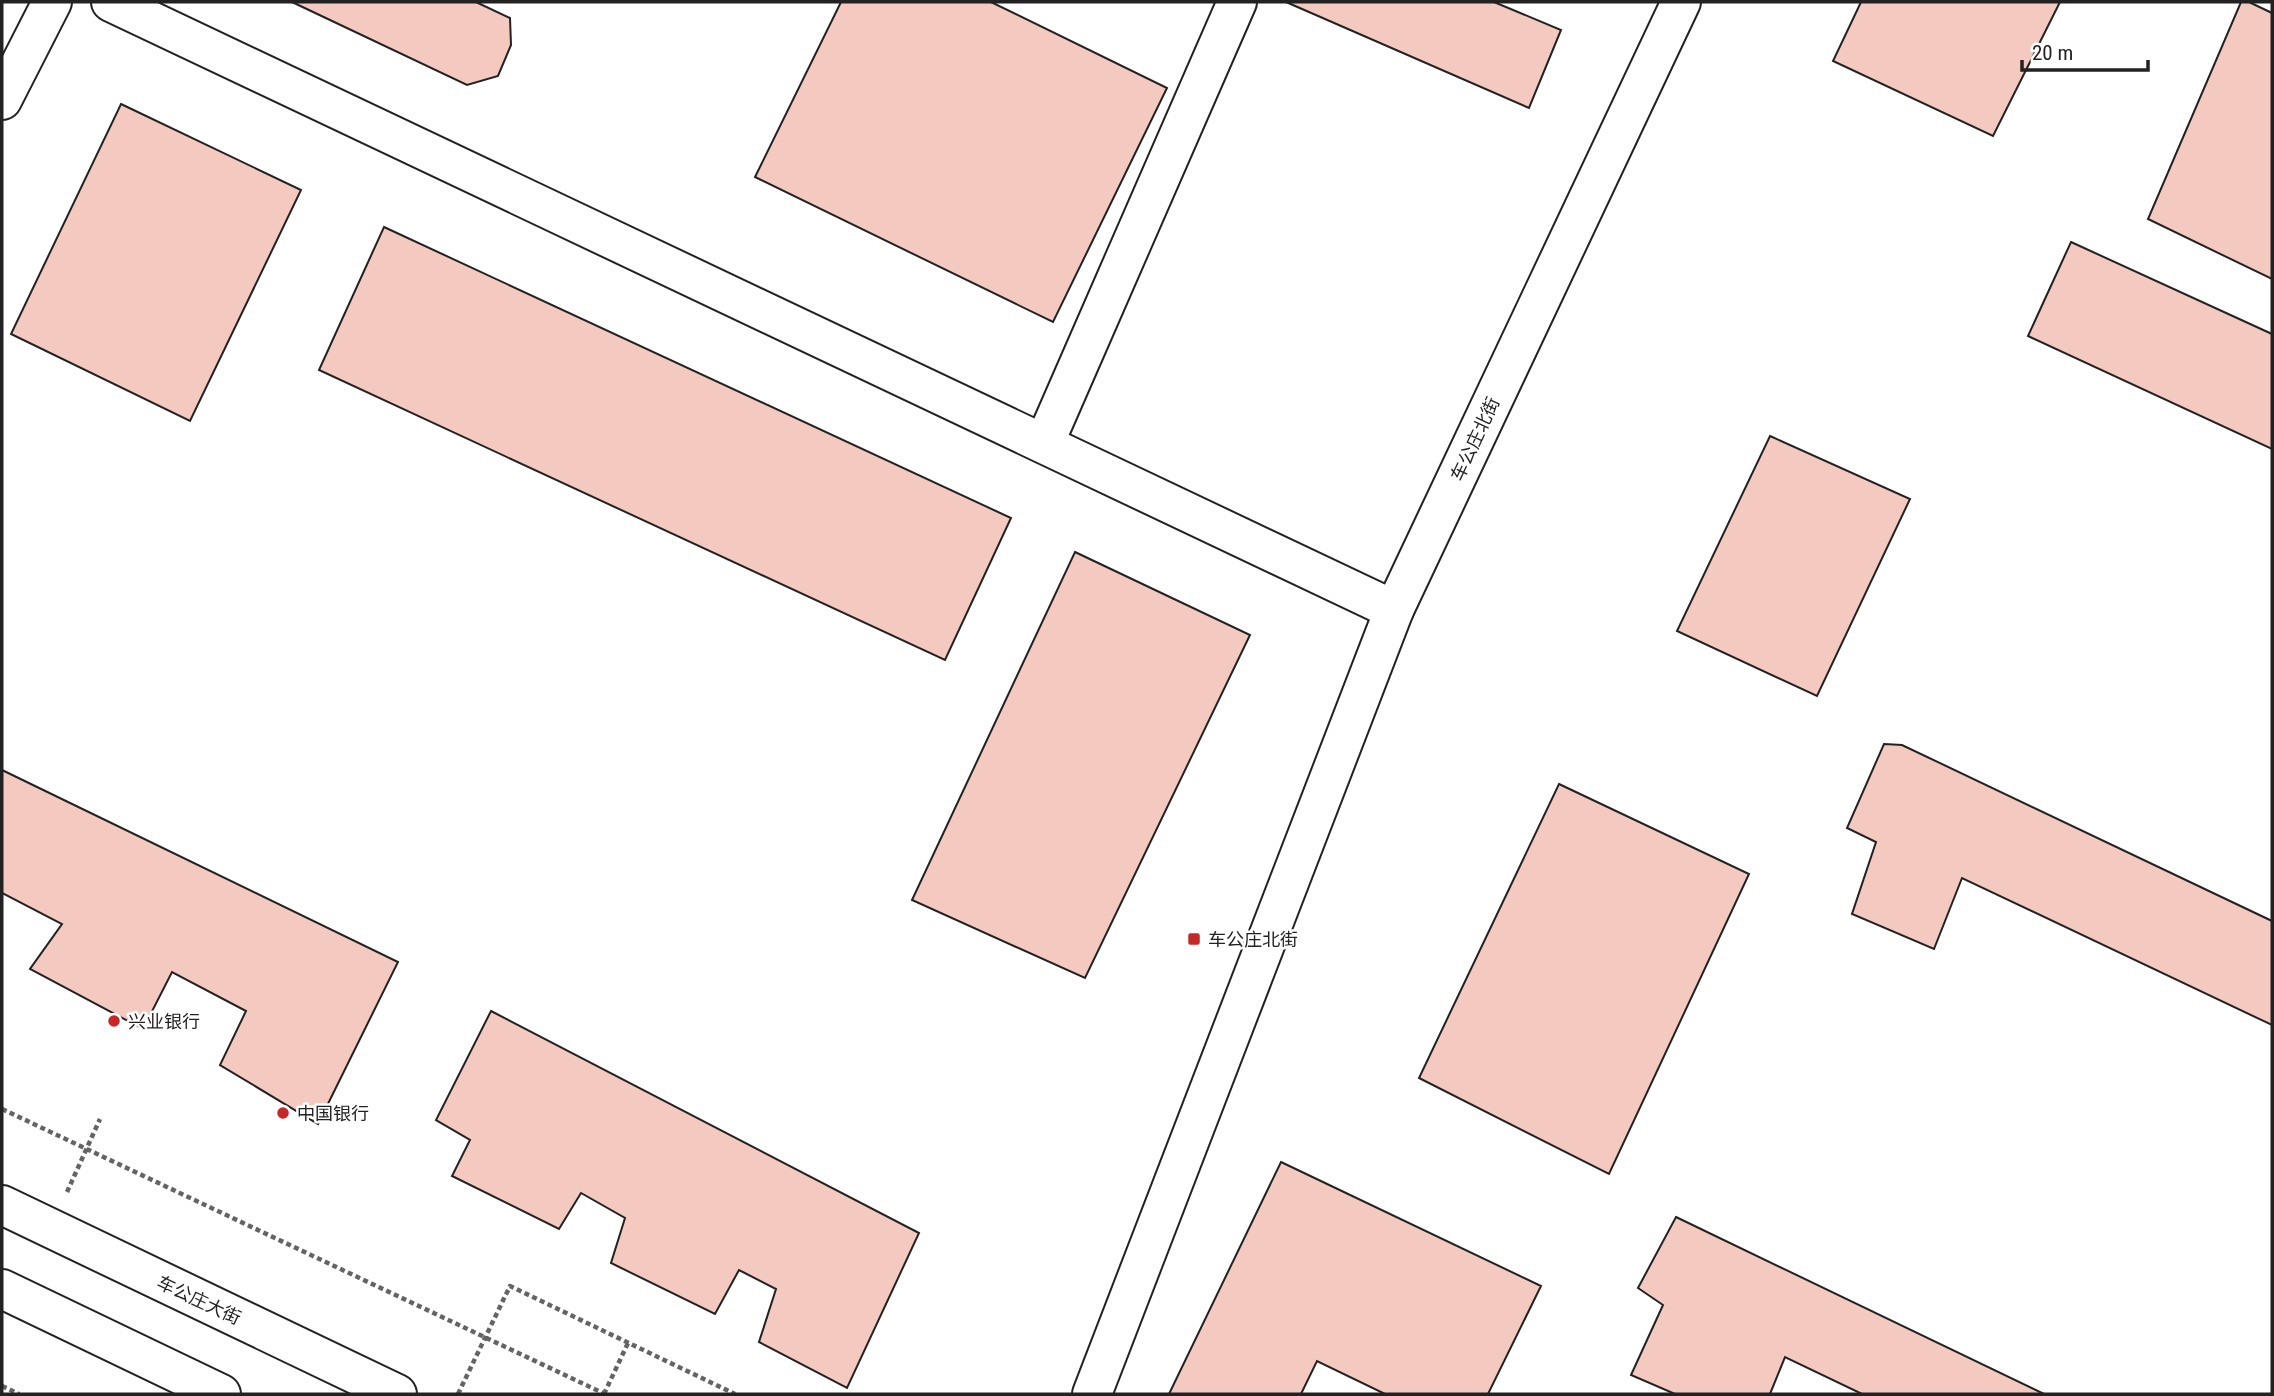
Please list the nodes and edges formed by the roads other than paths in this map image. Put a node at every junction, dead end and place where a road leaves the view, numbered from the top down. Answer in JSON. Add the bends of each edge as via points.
{"nodes":[{"id":1,"x":52,"y":2,"type":"edge"},
{"id":2,"x":111,"y":2,"type":"edge"},
{"id":3,"x":1237,"y":2,"type":"edge"},
{"id":4,"x":1681,"y":2,"type":"edge"},
{"id":5,"x":2,"y":100,"type":"edge"},
{"id":6,"x":1044,"y":444,"type":"junction"},
{"id":7,"x":1394,"y":610,"type":"junction"},
{"id":8,"x":2,"y":1205,"type":"edge"},
{"id":9,"x":2,"y":1289,"type":"edge"},
{"id":10,"x":221,"y":1394,"type":"edge"},
{"id":11,"x":397,"y":1394,"type":"edge"},
{"id":12,"x":1092,"y":1394,"type":"edge"}],
"edges":[{"from":1,"to":5,"type":"street"},
{"from":2,"to":6,"type":"street"},
{"from":3,"to":6,"type":"street"},
{"from":4,"to":7,"type":"street","name":"车公庄北街"},
{"from":6,"to":7,"type":"street"},
{"from":7,"to":12,"type":"street","name":"车公庄北街"},
{"from":8,"to":11,"type":"street","name":"车公庄大街"},
{"from":9,"to":10,"type":"street"}]}
